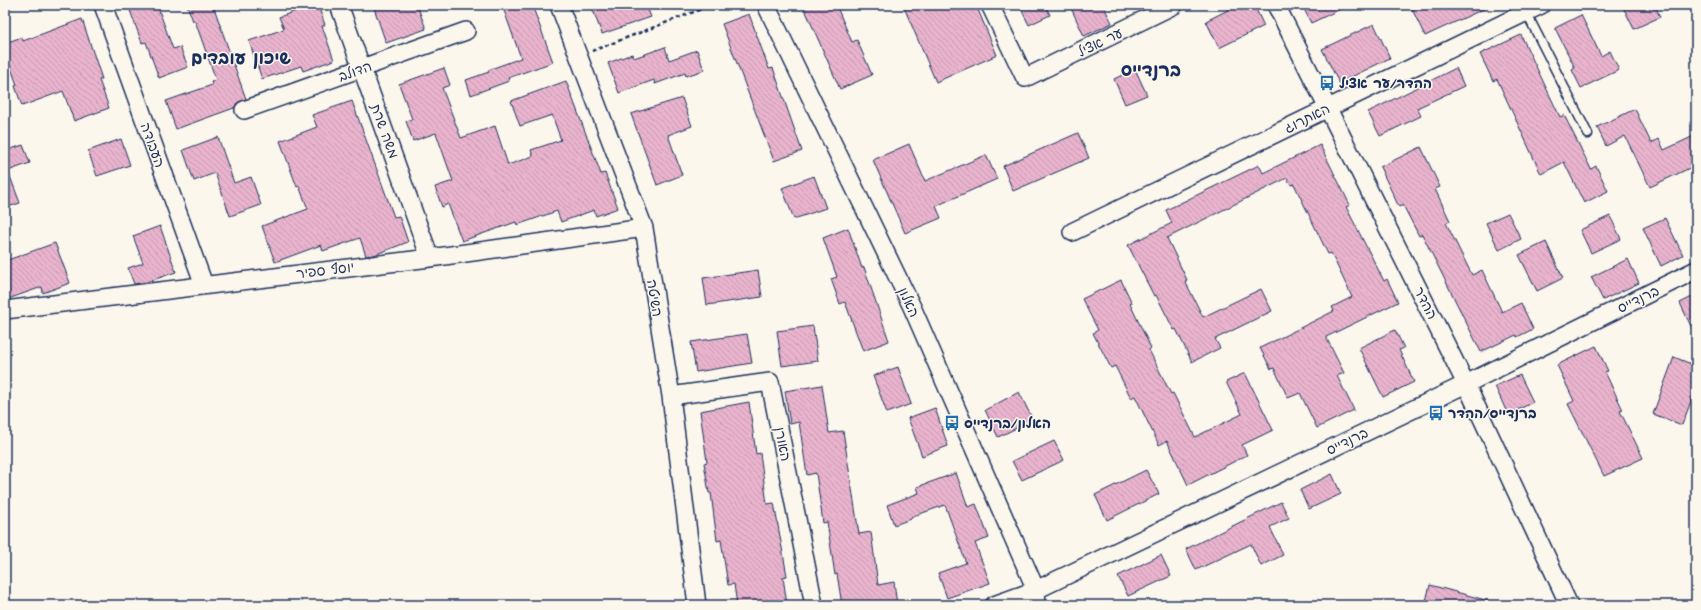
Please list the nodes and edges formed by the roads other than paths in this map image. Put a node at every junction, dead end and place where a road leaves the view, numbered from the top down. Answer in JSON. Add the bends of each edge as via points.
{"nodes":[{"id":1,"x":103,"y":5,"type":"edge"},
{"id":2,"x":339,"y":5,"type":"edge"},
{"id":3,"x":559,"y":5,"type":"edge"},
{"id":4,"x":766,"y":5,"type":"edge"},
{"id":5,"x":990,"y":5,"type":"edge"},
{"id":6,"x":1174,"y":5,"type":"edge"},
{"id":7,"x":1276,"y":5,"type":"edge"},
{"id":8,"x":1541,"y":5,"type":"edge"},
{"id":9,"x":1526,"y":12,"type":"junction"},
{"id":10,"x":466,"y":31,"type":"dead end"},
{"id":11,"x":362,"y":68,"type":"junction"},
{"id":12,"x":1328,"y":108,"type":"junction"},
{"id":13,"x":244,"y":110,"type":"dead end"},
{"id":14,"x":1588,"y":134,"type":"dead end"},
{"id":15,"x":644,"y":228,"type":"junction"},
{"id":16,"x":1072,"y":232,"type":"dead end"},
{"id":17,"x":430,"y":258,"type":"junction"},
{"id":18,"x":1696,"y":270,"type":"edge"},
{"id":19,"x":204,"y":285,"type":"junction"},
{"id":20,"x":5,"y":310,"type":"edge"},
{"id":21,"x":1466,"y":384,"type":"junction"},
{"id":22,"x":671,"y":396,"type":"junction"},
{"id":23,"x":1036,"y":597,"type":"edge"},
{"id":24,"x":697,"y":605,"type":"edge"},
{"id":25,"x":814,"y":605,"type":"edge"},
{"id":26,"x":994,"y":605,"type":"edge"},
{"id":27,"x":1569,"y":605,"type":"edge"}],
"edges":[{"from":1,"to":19,"type":"street","name":"העבודה"},
{"from":2,"to":11,"type":"street","name":"משה שרת"},
{"from":3,"to":15,"type":"street","name":"השיטה"},
{"from":4,"to":23,"type":"street","name":"האלון","via":[[912,307]]},
{"from":5,"to":6,"type":"street","name":"ער אציל","via":[[1025,78]]},
{"from":7,"to":12,"type":"street","name":"ההדר"},
{"from":8,"to":9,"type":"street","name":"האתרוג"},
{"from":9,"to":12,"type":"street","name":"האתרוג"},
{"from":9,"to":14,"type":"lane"},
{"from":10,"to":11,"type":"street","name":"הדולב"},
{"from":11,"to":13,"type":"street","name":"הדולב"},
{"from":11,"to":17,"type":"street","name":"משה שרת"},
{"from":12,"to":16,"type":"street","name":"האתרוג"},
{"from":12,"to":21,"type":"street","name":"ההדר"},
{"from":15,"to":17,"type":"street","name":"יוסף ספיר"},
{"from":15,"to":22,"type":"street","name":"השיטה"},
{"from":17,"to":19,"type":"street","name":"יוסף ספיר"},
{"from":18,"to":21,"type":"street","name":"ברנדייס"},
{"from":19,"to":20,"type":"street","name":"יוסף ספיר"},
{"from":21,"to":23,"type":"street","name":"ברנדייס"},
{"from":21,"to":27,"type":"street","name":"ההדר"},
{"from":22,"to":24,"type":"street","name":"השיטה"},
{"from":22,"to":25,"type":"street","name":"האורן","via":[[770,382]]},
{"from":23,"to":26,"type":"street","name":"ברנדייס"}]}
